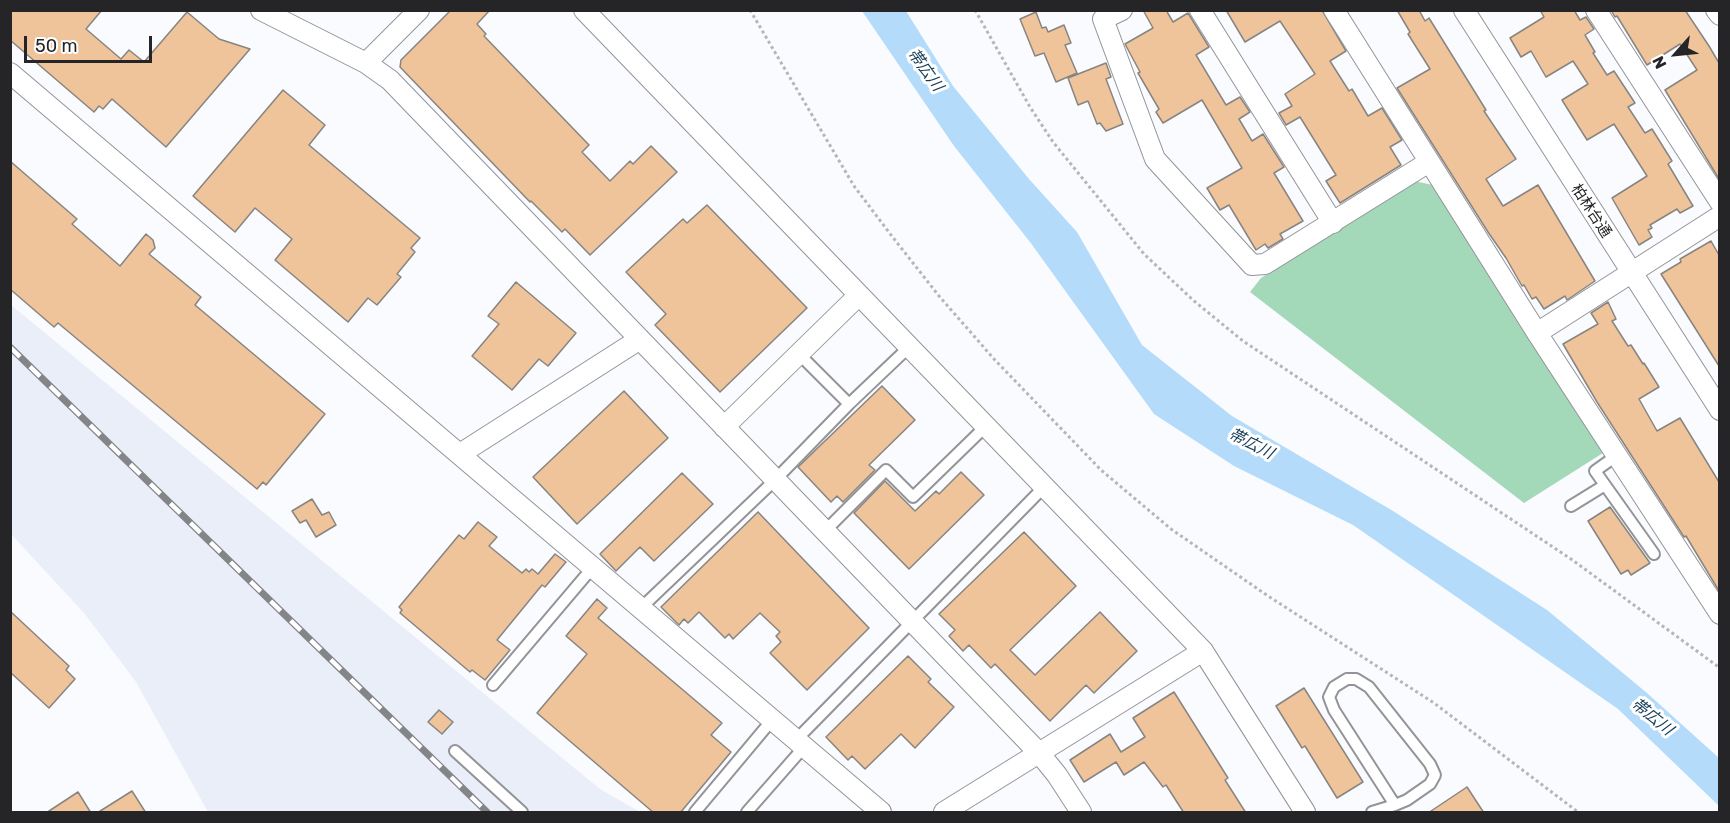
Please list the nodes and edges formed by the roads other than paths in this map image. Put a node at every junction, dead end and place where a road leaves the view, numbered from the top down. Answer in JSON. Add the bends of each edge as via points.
{"nodes":[{"id":1,"x":261,"y":10,"type":"edge"},
{"id":2,"x":419,"y":10,"type":"edge"},
{"id":3,"x":584,"y":10,"type":"edge"},
{"id":4,"x":1122,"y":10,"type":"edge"},
{"id":5,"x":1200,"y":10,"type":"edge"},
{"id":6,"x":1334,"y":10,"type":"edge"},
{"id":7,"x":1464,"y":10,"type":"edge"},
{"id":8,"x":1596,"y":10,"type":"edge"},
{"id":9,"x":1716,"y":10,"type":"edge"},
{"id":10,"x":1719,"y":15,"type":"edge"},
{"id":11,"x":366,"y":63,"type":"junction"},
{"id":12,"x":10,"y":73,"type":"edge"},
{"id":13,"x":1428,"y":162,"type":"junction"},
{"id":14,"x":1719,"y":202,"type":"edge"},
{"id":15,"x":1719,"y":216,"type":"edge"},
{"id":16,"x":1333,"y":224,"type":"junction"},
{"id":17,"x":1631,"y":273,"type":"junction"},
{"id":18,"x":859,"y":295,"type":"junction"},
{"id":19,"x":1537,"y":333,"type":"junction"},
{"id":20,"x":640,"y":339,"type":"junction"},
{"id":21,"x":909,"y":347,"type":"junction"},
{"id":22,"x":799,"y":354,"type":"junction"},
{"id":23,"x":849,"y":404,"type":"junction"},
{"id":24,"x":1719,"y":410,"type":"edge"},
{"id":25,"x":986,"y":426,"type":"junction"},
{"id":26,"x":724,"y":427,"type":"junction"},
{"id":27,"x":460,"y":454,"type":"junction"},
{"id":28,"x":1616,"y":456,"type":"junction"},
{"id":29,"x":775,"y":480,"type":"junction"},
{"id":30,"x":1605,"y":485,"type":"junction"},
{"id":31,"x":1044,"y":487,"type":"junction"},
{"id":32,"x":1571,"y":506,"type":"dead end"},
{"id":33,"x":825,"y":531,"type":"junction"},
{"id":34,"x":1654,"y":554,"type":"dead end"},
{"id":35,"x":593,"y":567,"type":"junction"},
{"id":36,"x":641,"y":608,"type":"junction"},
{"id":37,"x":1719,"y":615,"type":"edge"},
{"id":38,"x":912,"y":622,"type":"junction"},
{"id":39,"x":1203,"y":651,"type":"junction"},
{"id":40,"x":493,"y":685,"type":"dead end"},
{"id":41,"x":772,"y":720,"type":"junction"},
{"id":42,"x":800,"y":744,"type":"junction"},
{"id":43,"x":455,"y":751,"type":"dead end"},
{"id":44,"x":1040,"y":754,"type":"junction"},
{"id":45,"x":1395,"y":805,"type":"junction"},
{"id":46,"x":522,"y":813,"type":"edge"},
{"id":47,"x":695,"y":813,"type":"edge"},
{"id":48,"x":747,"y":813,"type":"edge"},
{"id":49,"x":881,"y":813,"type":"edge"},
{"id":50,"x":944,"y":813,"type":"edge"},
{"id":51,"x":1081,"y":813,"type":"edge"},
{"id":52,"x":1305,"y":813,"type":"edge"},
{"id":53,"x":1372,"y":813,"type":"edge"}],
"edges":[{"from":1,"to":11,"type":"street"},
{"from":2,"to":11,"type":"street"},
{"from":3,"to":18,"type":"street"},
{"from":4,"to":16,"type":"street","via":[[1103,19],[1155,159],[1252,265],[1265,264]]},
{"from":5,"to":16,"type":"street"},
{"from":6,"to":13,"type":"street"},
{"from":7,"to":17,"type":"street","name":"柏林台通"},
{"from":8,"to":14,"type":"street"},
{"from":9,"to":10,"type":"street"},
{"from":11,"to":20,"type":"street","via":[[390,80]]},
{"from":12,"to":27,"type":"street"},
{"from":13,"to":16,"type":"street"},
{"from":13,"to":19,"type":"street"},
{"from":15,"to":17,"type":"street"},
{"from":17,"to":19,"type":"street"},
{"from":17,"to":24,"type":"street","name":"柏林台通"},
{"from":18,"to":21,"type":"street"},
{"from":18,"to":22,"type":"street"},
{"from":19,"to":28,"type":"street"},
{"from":20,"to":26,"type":"street"},
{"from":20,"to":27,"type":"street"},
{"from":21,"to":23,"type":"lane"},
{"from":21,"to":25,"type":"street"},
{"from":22,"to":23,"type":"lane"},
{"from":22,"to":26,"type":"street"},
{"from":23,"to":29,"type":"lane"},
{"from":25,"to":31,"type":"street"},
{"from":25,"to":33,"type":"lane","via":[[913,497],[886,470]]},
{"from":26,"to":29,"type":"street"},
{"from":27,"to":35,"type":"street"},
{"from":28,"to":30,"type":"lane","via":[[1595,471]]},
{"from":28,"to":37,"type":"street"},
{"from":29,"to":33,"type":"street"},
{"from":29,"to":36,"type":"lane"},
{"from":30,"to":32,"type":"lane"},
{"from":30,"to":34,"type":"lane"},
{"from":31,"to":38,"type":"lane"},
{"from":31,"to":39,"type":"street"},
{"from":33,"to":38,"type":"street"},
{"from":35,"to":36,"type":"street"},
{"from":35,"to":40,"type":"lane"},
{"from":36,"to":41,"type":"street"},
{"from":38,"to":42,"type":"lane"},
{"from":38,"to":44,"type":"street"},
{"from":39,"to":44,"type":"street"},
{"from":39,"to":52,"type":"street"},
{"from":41,"to":42,"type":"street"},
{"from":41,"to":47,"type":"lane"},
{"from":42,"to":48,"type":"lane"},
{"from":42,"to":49,"type":"street"},
{"from":43,"to":46,"type":"lane"},
{"from":44,"to":50,"type":"street"},
{"from":44,"to":51,"type":"street"},
{"from":45,"to":45,"type":"lane","via":[[1430,784],[1435,775],[1369,687],[1356,679],[1347,679],[1334,687],[1329,697]]},
{"from":45,"to":53,"type":"lane"}]}
